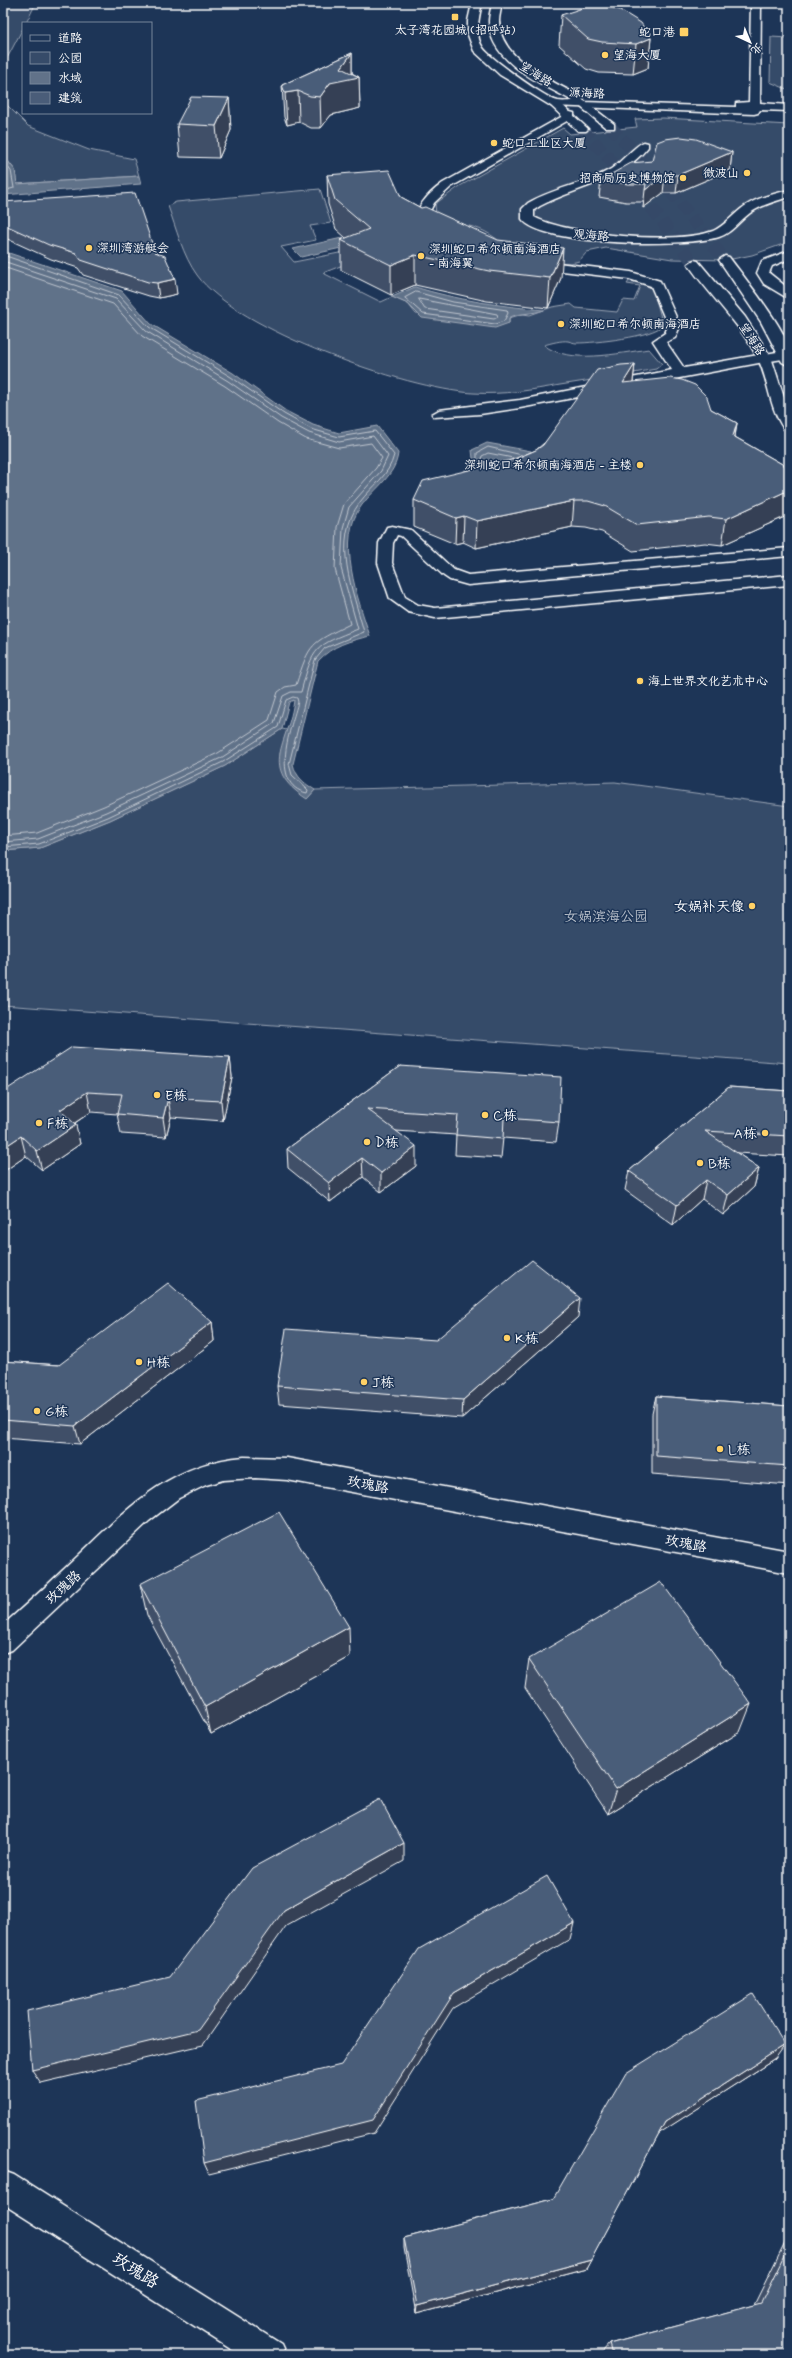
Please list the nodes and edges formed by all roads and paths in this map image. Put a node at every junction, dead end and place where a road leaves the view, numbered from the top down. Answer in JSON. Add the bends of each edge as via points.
{"nodes":[{"id":1,"x":476,"y":3,"type":"edge"},
{"id":2,"x":497,"y":3,"type":"edge"},
{"id":3,"x":756,"y":3,"type":"edge"},
{"id":4,"x":755,"y":81,"type":"junction"},
{"id":5,"x":789,"y":102,"type":"edge"},
{"id":6,"x":584,"y":103,"type":"junction"},
{"id":7,"x":555,"y":104,"type":"junction"},
{"id":8,"x":789,"y":108,"type":"edge"},
{"id":9,"x":754,"y":109,"type":"junction"},
{"id":10,"x":789,"y":113,"type":"edge"},
{"id":11,"x":570,"y":115,"type":"junction"},
{"id":12,"x":610,"y":126,"type":"tunnel mouth"},
{"id":13,"x":582,"y":129,"type":"tunnel mouth"},
{"id":14,"x":644,"y":146,"type":"dead end"},
{"id":15,"x":789,"y":193,"type":"edge"},
{"id":16,"x":451,"y":227,"type":"edge"},
{"id":17,"x":789,"y":255,"type":"edge"},
{"id":18,"x":725,"y":260,"type":"tunnel mouth"},
{"id":19,"x":524,"y":263,"type":"edge"},
{"id":20,"x":694,"y":264,"type":"tunnel mouth"},
{"id":21,"x":789,"y":295,"type":"edge"},
{"id":22,"x":788,"y":357,"type":"edge"},
{"id":23,"x":764,"y":358,"type":"junction"},
{"id":24,"x":681,"y":372,"type":"junction"},
{"id":25,"x":439,"y":414,"type":"dead end"},
{"id":26,"x":789,"y":426,"type":"edge"},
{"id":27,"x":789,"y":552,"type":"edge"},
{"id":28,"x":789,"y":580,"type":"edge"},
{"id":29,"x":789,"y":1562,"type":"edge"},
{"id":30,"x":3,"y":1641,"type":"edge"},
{"id":31,"x":3,"y":2186,"type":"edge"},
{"id":32,"x":270,"y":2355,"type":"edge"}],
"edges":[{"from":1,"to":7,"type":"main road","name":"望海路","via":[[473,35],[478,49],[504,73]]},
{"from":2,"to":6,"type":"main road","name":"望海路","via":[[494,28],[502,47],[527,69]]},
{"from":3,"to":4,"type":"main road"},
{"from":4,"to":5,"type":"main road","via":[[768,93]]},
{"from":4,"to":9,"type":"main road"},
{"from":6,"to":7,"type":"main road","name":"源海路"},
{"from":6,"to":9,"type":"main road","name":"源海路"},
{"from":6,"to":9,"type":"main road","name":"源海路","via":[[739,101]]},
{"from":6,"to":12,"type":"main road","name":"望海路"},
{"from":7,"to":11,"type":"main road","name":"望海路"},
{"from":8,"to":9,"type":"main road","name":"源海路"},
{"from":9,"to":10,"type":"main road","name":"源海路"},
{"from":11,"to":13,"type":"main road","name":"望海路"},
{"from":11,"to":16,"type":"street","via":[[448,185],[429,199],[424,206],[426,220]]},
{"from":14,"to":15,"type":"street","name":"观海路","via":[[634,157],[614,171],[532,206],[527,212],[528,219],[546,229],[569,234],[690,240],[713,235],[745,211]]},
{"from":17,"to":21,"type":"main road","via":[[766,264],[763,273],[769,281]]},
{"from":18,"to":22,"type":"main road","name":"望海路","via":[[766,316]]},
{"from":19,"to":24,"type":"street","via":[[630,276],[656,284],[674,326],[670,335],[659,341]]},
{"from":20,"to":23,"type":"main road","name":"望海路","via":[[744,326]]},
{"from":22,"to":23,"type":"main road"},
{"from":23,"to":24,"type":"street"},
{"from":23,"to":26,"type":"main road","name":"望海路","via":[[777,402]]},
{"from":24,"to":25,"type":"street","via":[[470,412]]},
{"from":27,"to":28,"type":"street","via":[[468,580],[455,577],[406,533],[396,529],[392,530],[386,543],[385,563],[398,599],[413,609],[435,612]]},
{"from":29,"to":30,"type":"street","name":"玫瑰路","via":[[287,1469],[244,1467],[202,1475],[163,1497]]},
{"from":31,"to":32,"type":"street","name":"玫瑰路"}]}
